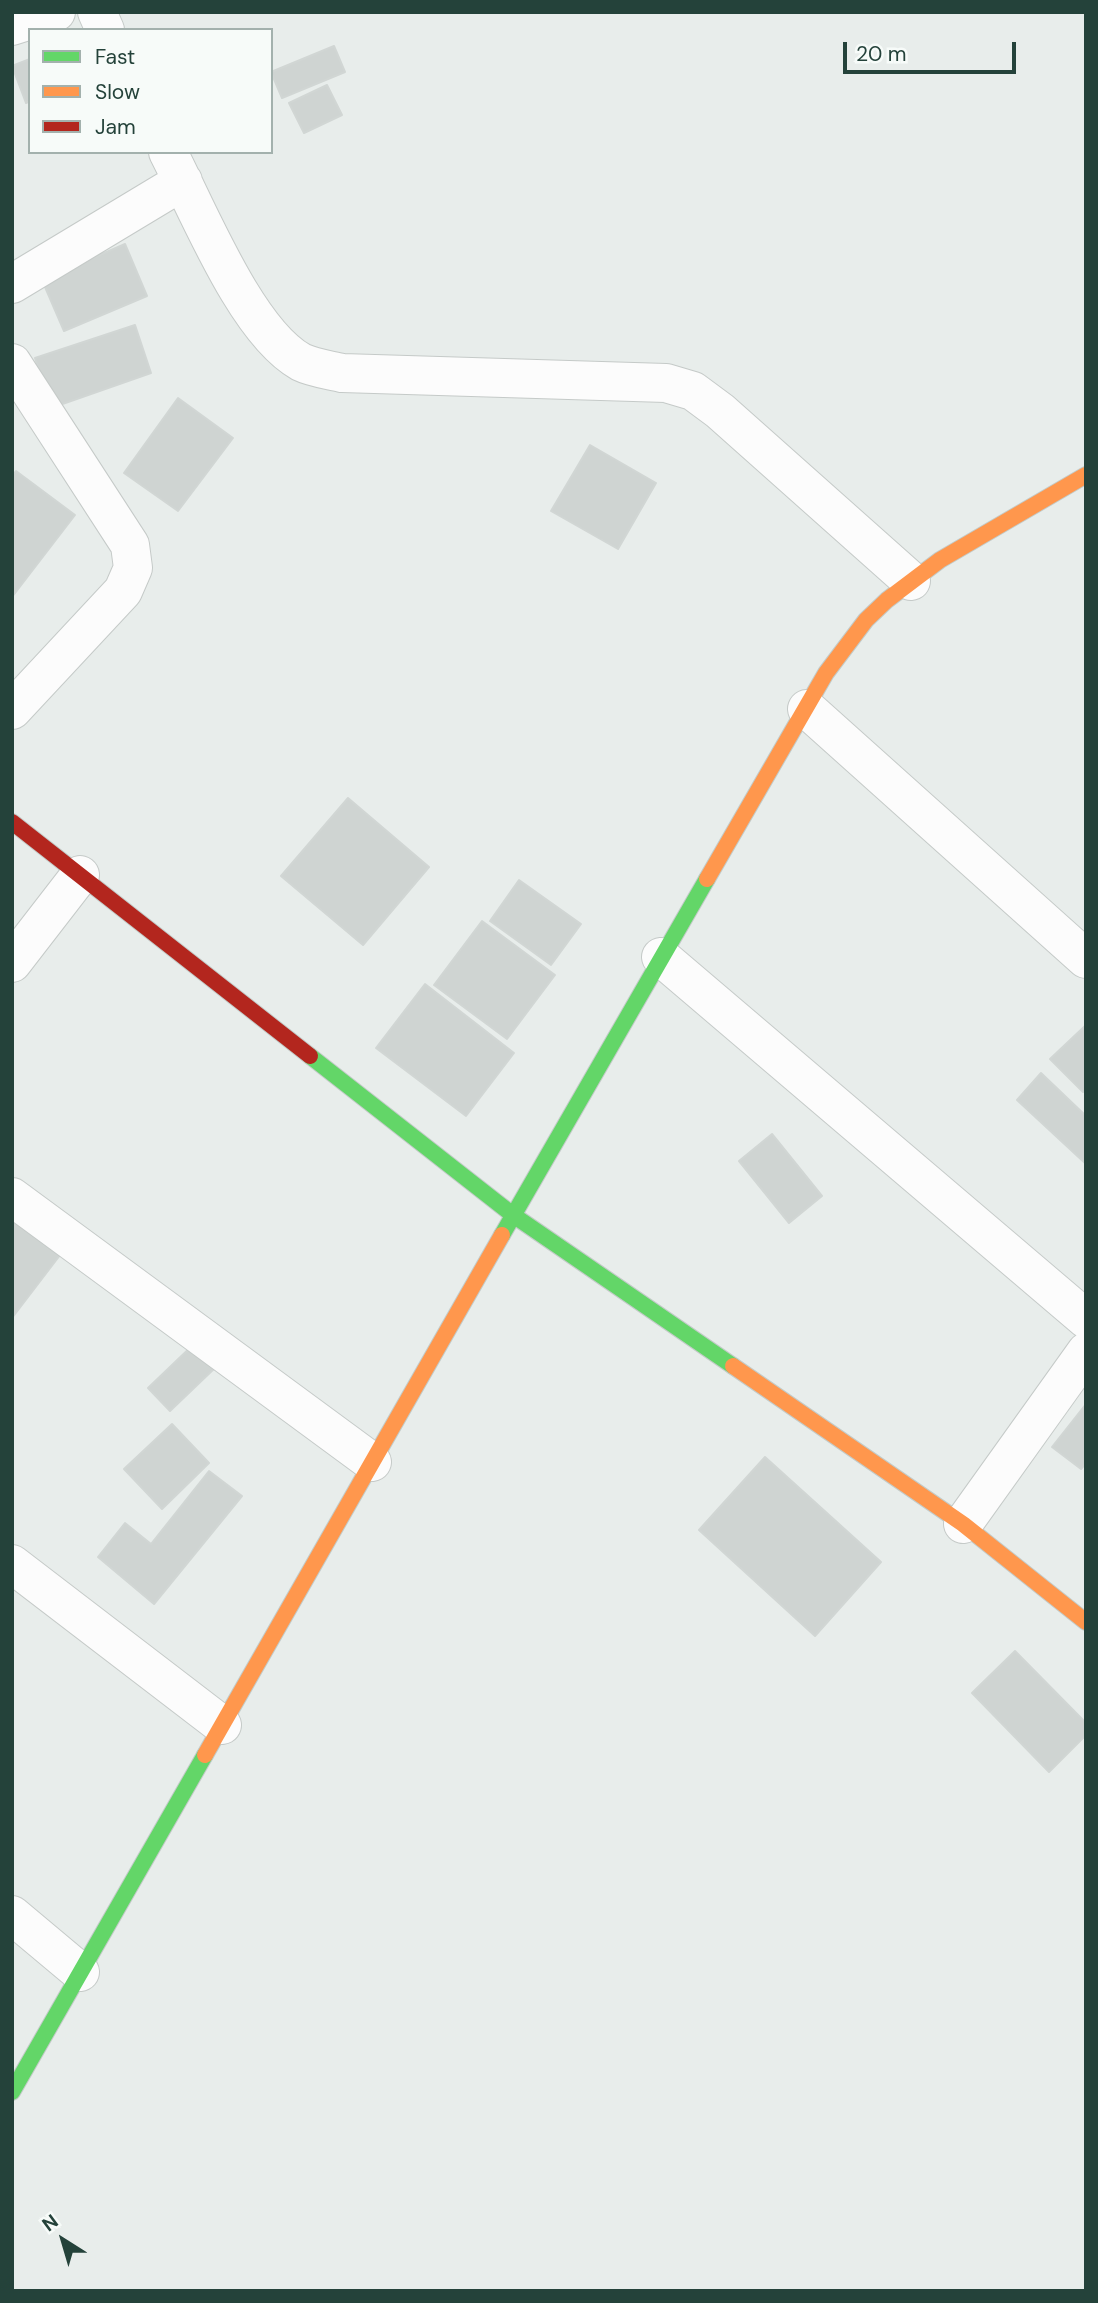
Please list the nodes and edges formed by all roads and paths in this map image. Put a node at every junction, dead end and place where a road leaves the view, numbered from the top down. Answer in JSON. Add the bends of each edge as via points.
{"nodes":[{"id":1,"x":56,"y":12,"type":"edge"},
{"id":2,"x":97,"y":12,"type":"edge"},
{"id":3,"x":12,"y":26,"type":"edge"},
{"id":4,"x":105,"y":28,"type":"edge"},
{"id":5,"x":175,"y":167,"type":"edge"},
{"id":6,"x":12,"y":284,"type":"edge"},
{"id":7,"x":12,"y":363,"type":"edge"},
{"id":8,"x":1086,"y":475,"type":"edge"},
{"id":9,"x":911,"y":581,"type":"junction"},
{"id":10,"x":807,"y":709,"type":"junction"},
{"id":11,"x":12,"y":710,"type":"edge"},
{"id":12,"x":12,"y":822,"type":"edge"},
{"id":13,"x":80,"y":875,"type":"junction"},
{"id":14,"x":661,"y":957,"type":"junction"},
{"id":15,"x":1086,"y":959,"type":"edge"},
{"id":16,"x":12,"y":963,"type":"edge"},
{"id":17,"x":12,"y":1197,"type":"edge"},
{"id":18,"x":513,"y":1215,"type":"junction"},
{"id":19,"x":1086,"y":1319,"type":"edge"},
{"id":20,"x":1086,"y":1352,"type":"edge"},
{"id":21,"x":372,"y":1462,"type":"junction"},
{"id":22,"x":963,"y":1524,"type":"junction"},
{"id":23,"x":12,"y":1564,"type":"edge"},
{"id":24,"x":1086,"y":1622,"type":"edge"},
{"id":25,"x":222,"y":1725,"type":"junction"},
{"id":26,"x":12,"y":1915,"type":"edge"},
{"id":27,"x":80,"y":1972,"type":"junction"},
{"id":28,"x":12,"y":2092,"type":"edge"}],
"edges":[{"from":1,"to":3,"type":"street"},
{"from":2,"to":4,"type":"street"},
{"from":5,"to":6,"type":"street"},
{"from":5,"to":9,"type":"street","via":[[246,304],[272,339],[302,362],[342,373],[666,383],[693,391]]},
{"from":7,"to":11,"type":"street","via":[[130,545],[133,568],[123,591]]},
{"from":8,"to":9,"type":"street"},
{"from":9,"to":10,"type":"street","via":[[867,618],[827,667]]},
{"from":10,"to":14,"type":"street"},
{"from":10,"to":15,"type":"street"},
{"from":12,"to":13,"type":"street"},
{"from":13,"to":16,"type":"street"},
{"from":13,"to":18,"type":"street"},
{"from":14,"to":18,"type":"street"},
{"from":14,"to":19,"type":"street"},
{"from":17,"to":21,"type":"street"},
{"from":18,"to":21,"type":"street"},
{"from":18,"to":22,"type":"street"},
{"from":20,"to":22,"type":"street"},
{"from":21,"to":25,"type":"street"},
{"from":22,"to":24,"type":"street"},
{"from":23,"to":25,"type":"street"},
{"from":25,"to":27,"type":"street"},
{"from":26,"to":27,"type":"street"},
{"from":27,"to":28,"type":"street"}]}
